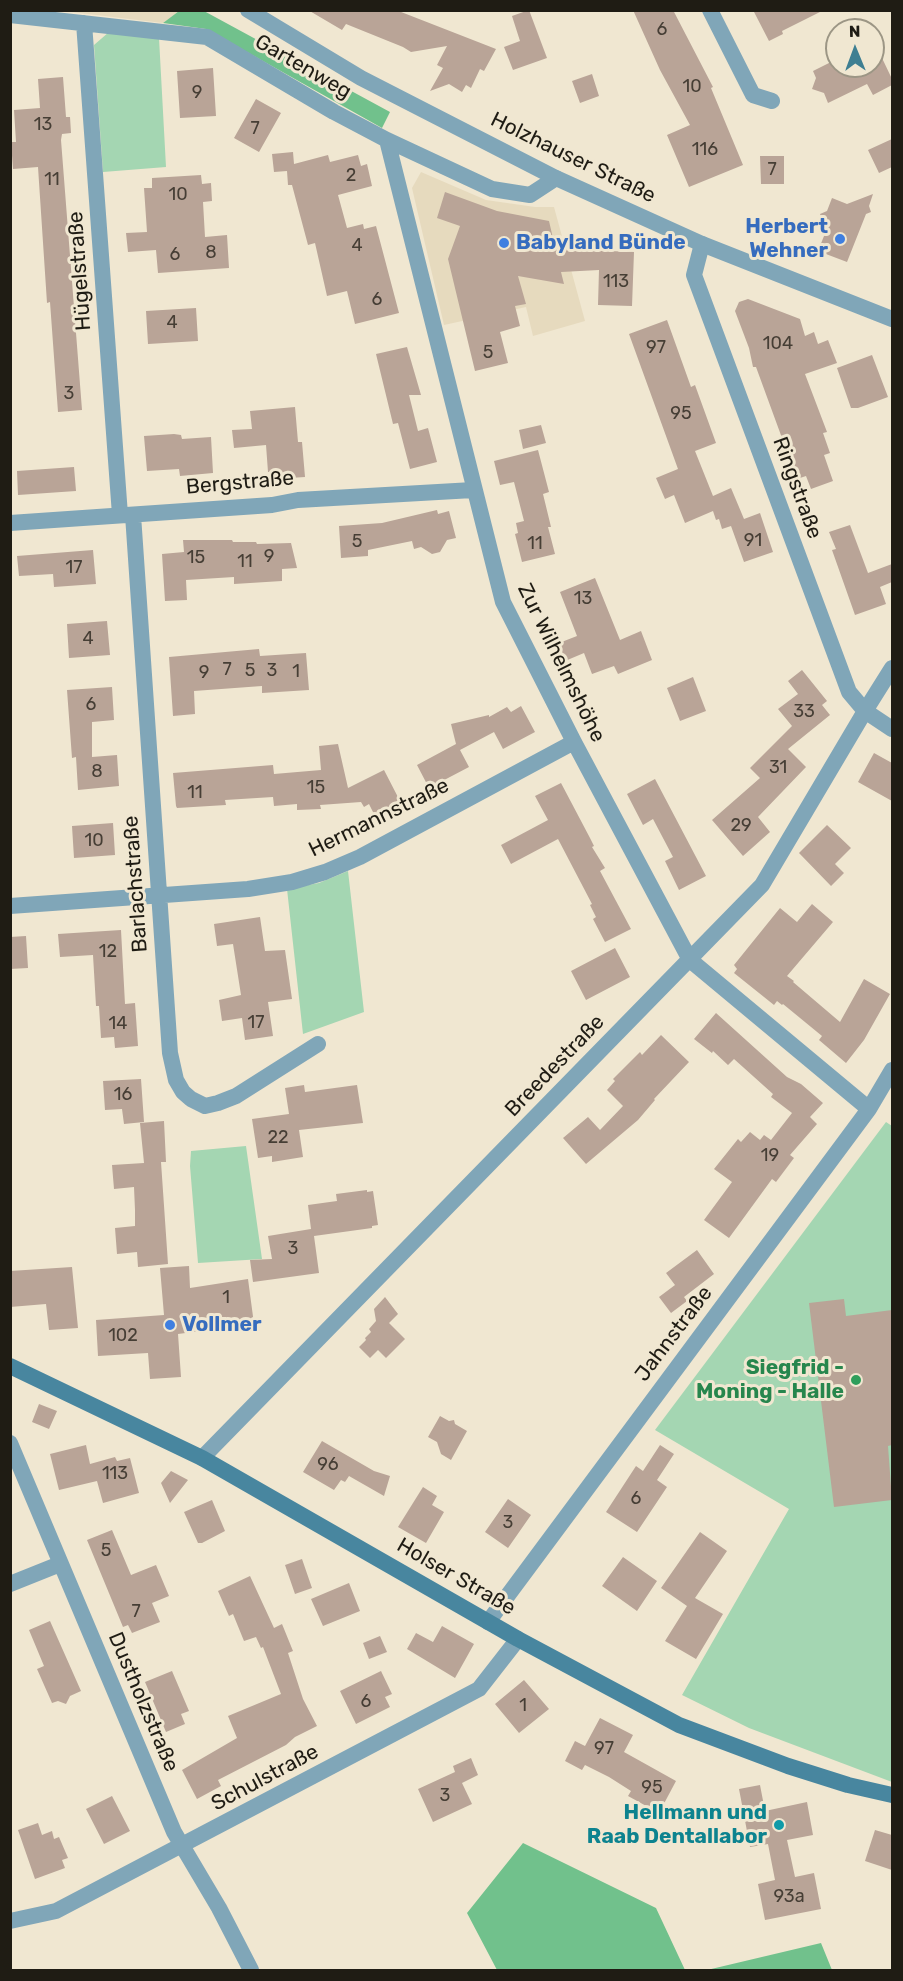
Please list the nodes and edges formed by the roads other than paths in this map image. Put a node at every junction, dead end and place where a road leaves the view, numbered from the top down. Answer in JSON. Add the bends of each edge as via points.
{"nodes":[{"id":1,"x":248,"y":10,"type":"edge"},
{"id":2,"x":710,"y":10,"type":"edge"},
{"id":3,"x":10,"y":15,"type":"edge"},
{"id":4,"x":84,"y":23,"type":"junction"},
{"id":5,"x":772,"y":101,"type":"dead end"},
{"id":6,"x":387,"y":140,"type":"junction"},
{"id":7,"x":556,"y":178,"type":"junction"},
{"id":8,"x":702,"y":244,"type":"junction"},
{"id":9,"x":892,"y":319,"type":"edge"},
{"id":10,"x":473,"y":490,"type":"junction"},
{"id":11,"x":126,"y":515,"type":"junction"},
{"id":12,"x":10,"y":523,"type":"edge"},
{"id":13,"x":892,"y":668,"type":"edge"},
{"id":14,"x":865,"y":711,"type":"junction"},
{"id":15,"x":892,"y":729,"type":"edge"},
{"id":16,"x":574,"y":742,"type":"junction"},
{"id":17,"x":158,"y":896,"type":"junction"},
{"id":18,"x":10,"y":906,"type":"edge"},
{"id":19,"x":690,"y":960,"type":"junction"},
{"id":20,"x":318,"y":1044,"type":"dead end"},
{"id":21,"x":892,"y":1070,"type":"edge"},
{"id":22,"x":869,"y":1109,"type":"junction"},
{"id":23,"x":12,"y":1371,"type":"edge"},
{"id":24,"x":10,"y":1443,"type":"edge"},
{"id":25,"x":202,"y":1458,"type":"junction"},
{"id":26,"x":60,"y":1564,"type":"junction"},
{"id":27,"x":10,"y":1584,"type":"edge"},
{"id":28,"x":488,"y":1622,"type":"junction"},
{"id":29,"x":518,"y":1639,"type":"junction"},
{"id":30,"x":892,"y":1795,"type":"edge"},
{"id":31,"x":183,"y":1847,"type":"junction"},
{"id":32,"x":10,"y":1922,"type":"edge"},
{"id":33,"x":251,"y":1971,"type":"edge"}],
"edges":[{"from":1,"to":7,"type":"street","name":"Holzhauser Straße","via":[[361,78]]},
{"from":2,"to":5,"type":"street","via":[[753,95]]},
{"from":3,"to":4,"type":"street","name":"Gartenweg"},
{"from":4,"to":6,"type":"street","name":"Gartenweg","via":[[207,37]]},
{"from":4,"to":11,"type":"street","name":"Hügelstraße"},
{"from":6,"to":7,"type":"street","name":"Gartenweg","via":[[492,189],[531,195]]},
{"from":6,"to":10,"type":"street","name":"Zur Wilhelmshöhe"},
{"from":7,"to":8,"type":"street","name":"Holzhauser Straße"},
{"from":8,"to":9,"type":"street","name":"Holzhauser Straße"},
{"from":8,"to":14,"type":"street","name":"Ringstraße","via":[[694,275],[849,692]]},
{"from":10,"to":11,"type":"street","name":"Bergstraße"},
{"from":10,"to":16,"type":"street","name":"Zur Wilhelmshöhe","via":[[502,602]]},
{"from":11,"to":12,"type":"street","name":"Bergstraße"},
{"from":11,"to":17,"type":"street","name":"Barlachstraße"},
{"from":13,"to":14,"type":"street","name":"Breedestraße"},
{"from":14,"to":15,"type":"street","name":"Ringstraße"},
{"from":14,"to":19,"type":"street","name":"Breedestraße","via":[[762,885]]},
{"from":16,"to":17,"type":"street","name":"Hermannstraße","via":[[325,872],[248,889]]},
{"from":16,"to":19,"type":"street","name":"Zur Wilhelmshöhe"},
{"from":17,"to":18,"type":"street","name":"Hermannstraße"},
{"from":17,"to":20,"type":"street","name":"Barlachstraße","via":[[170,1053],[183,1092],[205,1106],[218,1103],[236,1096]]},
{"from":19,"to":22,"type":"street","name":"Zur Wilhelmshöhe"},
{"from":19,"to":25,"type":"street","name":"Breedestraße"},
{"from":21,"to":22,"type":"street","name":"Jahnstraße"},
{"from":22,"to":28,"type":"street","name":"Jahnstraße"},
{"from":23,"to":25,"type":"main road","name":"Holser Straße"},
{"from":24,"to":26,"type":"street","name":"Dustholzstraße"},
{"from":25,"to":28,"type":"main road","name":"Holser Straße"},
{"from":26,"to":27,"type":"street"},
{"from":26,"to":31,"type":"street","name":"Dustholzstraße"},
{"from":28,"to":29,"type":"main road","name":"Holser Straße"},
{"from":29,"to":30,"type":"main road","name":"Holser Straße","via":[[679,1725],[788,1766]]},
{"from":29,"to":31,"type":"street","name":"Schulstraße","via":[[479,1689]]},
{"from":31,"to":32,"type":"street","name":"Schulstraße","via":[[56,1911]]},
{"from":31,"to":33,"type":"street","name":"Dustholzstraße"}]}
